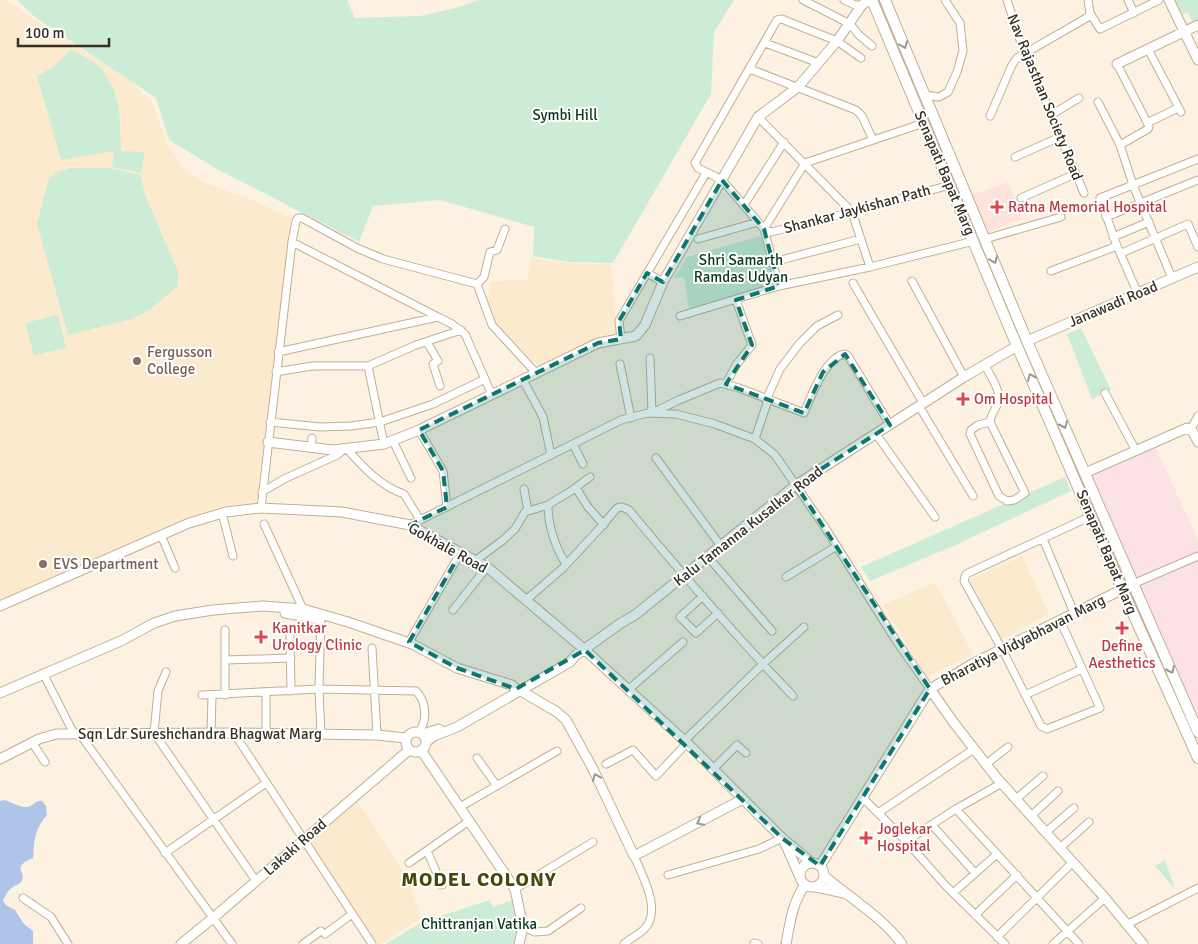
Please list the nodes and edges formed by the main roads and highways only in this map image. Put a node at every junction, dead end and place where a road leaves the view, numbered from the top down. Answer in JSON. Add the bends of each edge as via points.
{"nodes":[{"id":1,"x":885,"y":0,"type":"edge"},
{"id":2,"x":868,"y":2,"type":"edge"},
{"id":3,"x":1028,"y":341,"type":"junction"},
{"id":4,"x":1017,"y":346,"type":"junction"},
{"id":5,"x":1198,"y":732,"type":"edge"},
{"id":6,"x":1198,"y":758,"type":"edge"}],
"edges":[{"from":1,"to":3,"type":"main road","name":"Senapati Bapat Marg","one_way":true},
{"from":2,"to":4,"type":"main road","name":"Senapati Bapat Marg","via":[[924,123]]},
{"from":3,"to":4,"type":"main road"},
{"from":3,"to":5,"type":"main road","name":"Senapati Bapat Marg","one_way":true},
{"from":6,"to":4,"type":"main road","name":"Senapati Bapat Marg","one_way":true}]}
